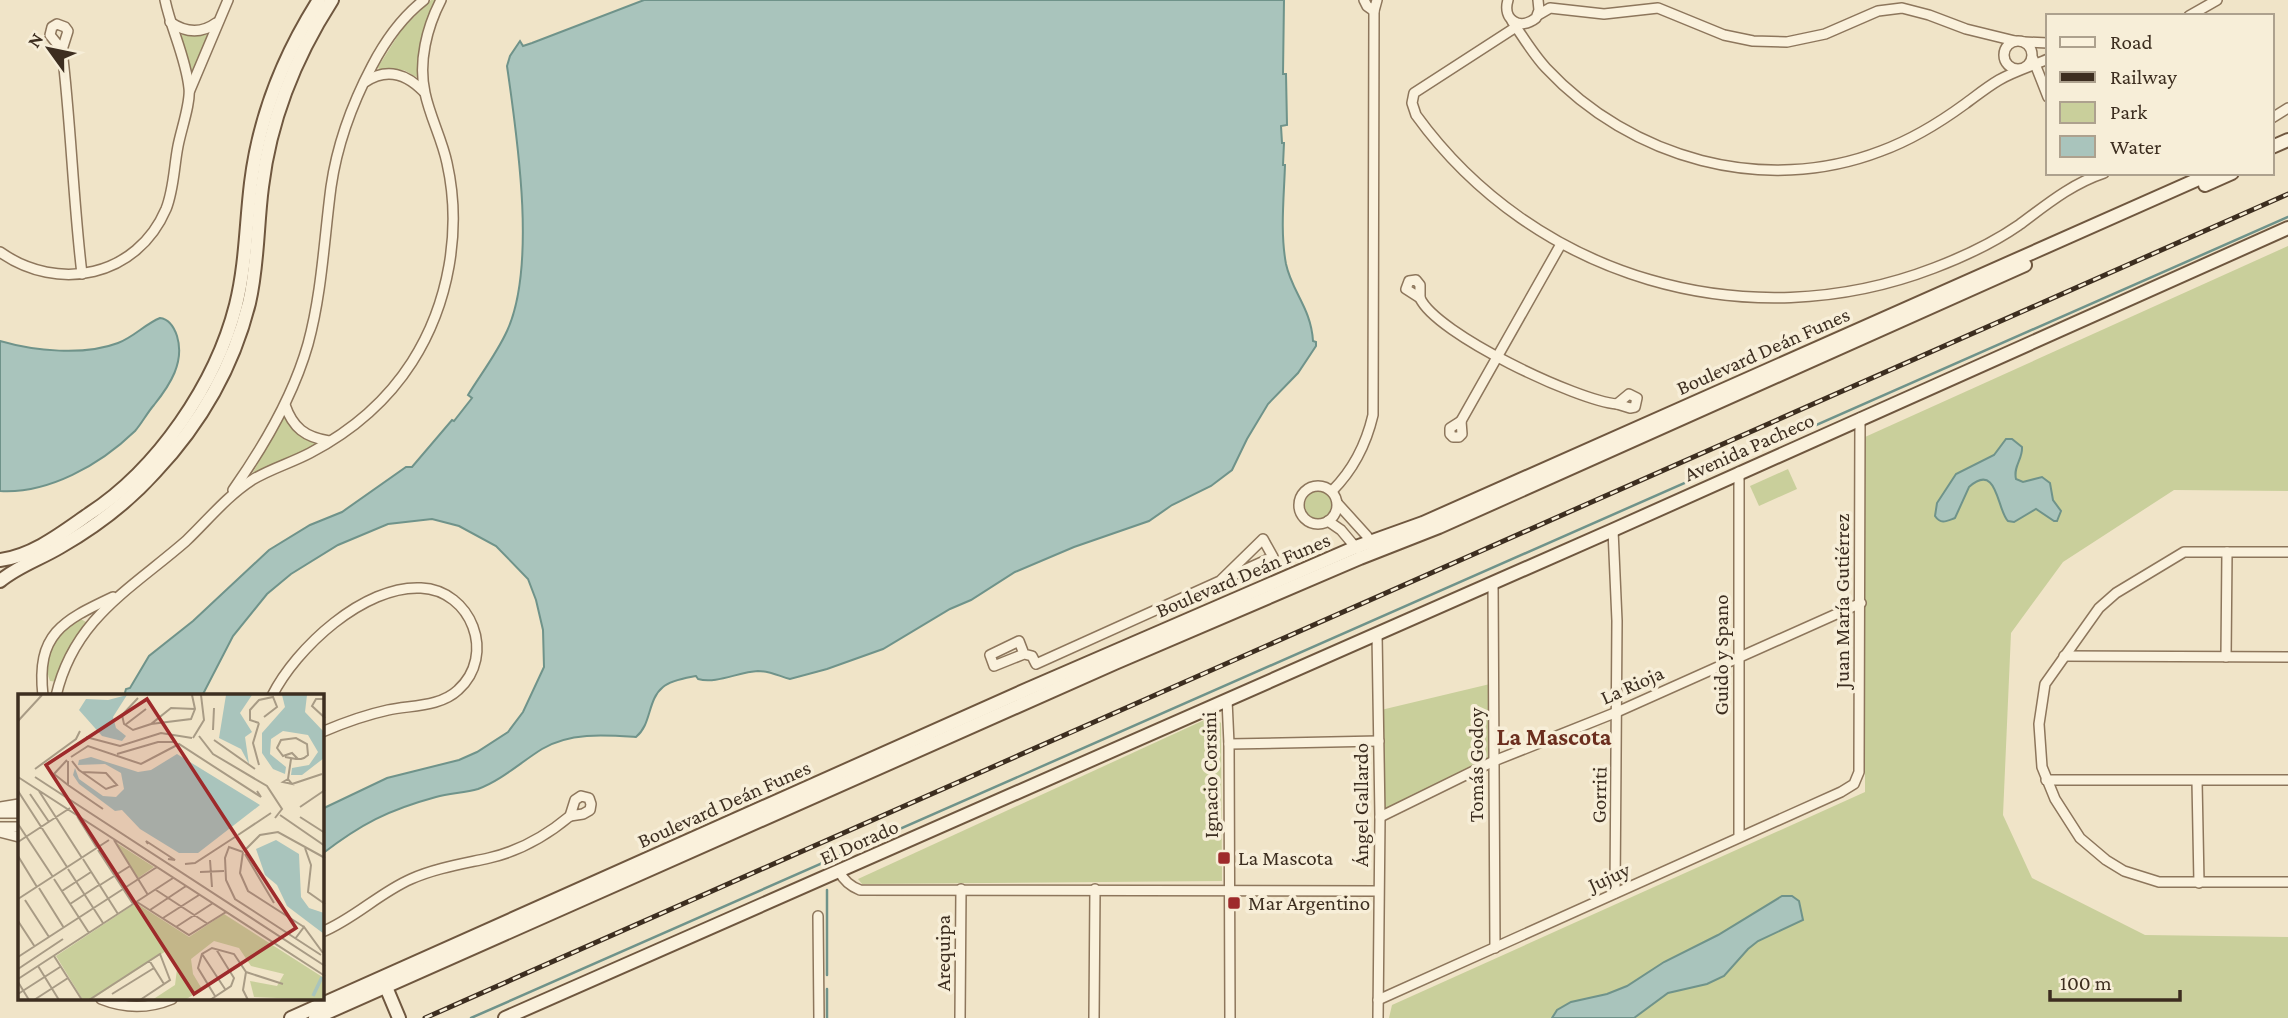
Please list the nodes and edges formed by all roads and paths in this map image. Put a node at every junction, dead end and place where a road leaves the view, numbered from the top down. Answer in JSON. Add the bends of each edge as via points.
{"nodes":[{"id":1,"x":165,"y":0,"type":"edge"},
{"id":2,"x":228,"y":0,"type":"edge"},
{"id":3,"x":319,"y":0,"type":"edge"},
{"id":4,"x":332,"y":0,"type":"edge"},
{"id":5,"x":424,"y":0,"type":"edge"},
{"id":6,"x":441,"y":0,"type":"edge"},
{"id":7,"x":1364,"y":0,"type":"edge"},
{"id":8,"x":1377,"y":0,"type":"edge"},
{"id":9,"x":1500,"y":0,"type":"edge"},
{"id":10,"x":1508,"y":0,"type":"edge"},
{"id":11,"x":1540,"y":0,"type":"edge"},
{"id":12,"x":2217,"y":0,"type":"edge"},
{"id":13,"x":1559,"y":8,"type":"junction"},
{"id":14,"x":1374,"y":11,"type":"junction"},
{"id":15,"x":2192,"y":14,"type":"edge"},
{"id":16,"x":1535,"y":18,"type":"junction"},
{"id":17,"x":1512,"y":20,"type":"junction"},
{"id":18,"x":170,"y":22,"type":"junction"},
{"id":19,"x":216,"y":23,"type":"junction"},
{"id":20,"x":1993,"y":37,"type":"junction"},
{"id":21,"x":2020,"y":41,"type":"junction"},
{"id":22,"x":2046,"y":43,"type":"edge"},
{"id":23,"x":1529,"y":46,"type":"junction"},
{"id":24,"x":62,"y":50,"type":"dead end"},
{"id":25,"x":2032,"y":54,"type":"junction"},
{"id":26,"x":2004,"y":58,"type":"junction"},
{"id":27,"x":2046,"y":60,"type":"edge"},
{"id":28,"x":2035,"y":65,"type":"junction"},
{"id":29,"x":2023,"y":68,"type":"junction"},
{"id":30,"x":1998,"y":81,"type":"junction"},
{"id":31,"x":363,"y":83,"type":"junction"},
{"id":32,"x":190,"y":90,"type":"junction"},
{"id":33,"x":424,"y":92,"type":"junction"},
{"id":34,"x":2046,"y":92,"type":"edge"},
{"id":35,"x":2207,"y":175,"type":"edge"},
{"id":36,"x":2228,"y":175,"type":"edge"},
{"id":37,"x":2082,"y":177,"type":"edge"},
{"id":38,"x":2288,"y":228,"type":"edge"},
{"id":39,"x":1561,"y":243,"type":"junction"},
{"id":40,"x":0,"y":252,"type":"edge"},
{"id":41,"x":82,"y":274,"type":"junction"},
{"id":42,"x":1420,"y":298,"type":"dead end"},
{"id":43,"x":1498,"y":357,"type":"junction"},
{"id":44,"x":1618,"y":404,"type":"dead end"},
{"id":45,"x":285,"y":405,"type":"junction"},
{"id":46,"x":1860,"y":418,"type":"junction"},
{"id":47,"x":1461,"y":421,"type":"dead end"},
{"id":48,"x":329,"y":441,"type":"junction"},
{"id":49,"x":1738,"y":472,"type":"junction"},
{"id":50,"x":1332,"y":491,"type":"junction"},
{"id":51,"x":228,"y":498,"type":"junction"},
{"id":52,"x":1338,"y":503,"type":"junction"},
{"id":53,"x":1328,"y":522,"type":"junction"},
{"id":54,"x":1613,"y":530,"type":"junction"},
{"id":55,"x":1373,"y":547,"type":"junction"},
{"id":56,"x":1358,"y":552,"type":"junction"},
{"id":57,"x":2227,"y":552,"type":"junction"},
{"id":58,"x":2288,"y":552,"type":"edge"},
{"id":59,"x":0,"y":560,"type":"edge"},
{"id":60,"x":0,"y":581,"type":"edge"},
{"id":61,"x":1220,"y":581,"type":"junction"},
{"id":62,"x":1493,"y":582,"type":"junction"},
{"id":63,"x":117,"y":595,"type":"junction"},
{"id":64,"x":1861,"y":603,"type":"junction"},
{"id":65,"x":80,"y":613,"type":"junction"},
{"id":66,"x":90,"y":624,"type":"junction"},
{"id":67,"x":1377,"y":634,"type":"junction"},
{"id":68,"x":1024,"y":654,"type":"dead end"},
{"id":69,"x":2064,"y":656,"type":"junction"},
{"id":70,"x":1739,"y":657,"type":"junction"},
{"id":71,"x":2226,"y":657,"type":"junction"},
{"id":72,"x":2288,"y":657,"type":"edge"},
{"id":73,"x":1037,"y":664,"type":"junction"},
{"id":74,"x":1043,"y":682,"type":"junction"},
{"id":75,"x":42,"y":692,"type":"edge"},
{"id":76,"x":57,"y":694,"type":"edge"},
{"id":77,"x":273,"y":694,"type":"edge"},
{"id":78,"x":1227,"y":700,"type":"junction"},
{"id":79,"x":1617,"y":712,"type":"junction"},
{"id":80,"x":324,"y":731,"type":"edge"},
{"id":81,"x":1379,"y":741,"type":"junction"},
{"id":82,"x":1229,"y":744,"type":"junction"},
{"id":83,"x":1494,"y":761,"type":"junction"},
{"id":84,"x":2046,"y":780,"type":"junction"},
{"id":85,"x":2288,"y":780,"type":"edge"},
{"id":86,"x":2197,"y":781,"type":"junction"},
{"id":87,"x":1854,"y":784,"type":"joint"},
{"id":88,"x":3,"y":811,"type":"edge"},
{"id":89,"x":570,"y":816,"type":"dead end"},
{"id":90,"x":1380,"y":817,"type":"junction"},
{"id":91,"x":3,"y":829,"type":"edge"},
{"id":92,"x":1739,"y":837,"type":"junction"},
{"id":93,"x":839,"y":872,"type":"junction"},
{"id":94,"x":2288,"y":882,"type":"edge"},
{"id":95,"x":2199,"y":883,"type":"junction"},
{"id":96,"x":961,"y":889,"type":"junction"},
{"id":97,"x":1095,"y":889,"type":"junction"},
{"id":98,"x":1228,"y":889,"type":"junction"},
{"id":99,"x":1378,"y":891,"type":"junction"},
{"id":100,"x":1615,"y":893,"type":"junction"},
{"id":101,"x":818,"y":916,"type":"dead end"},
{"id":102,"x":324,"y":931,"type":"edge"},
{"id":103,"x":1494,"y":948,"type":"junction"},
{"id":104,"x":384,"y":982,"type":"junction"},
{"id":105,"x":104,"y":1000,"type":"edge"},
{"id":106,"x":170,"y":1000,"type":"edge"},
{"id":107,"x":1378,"y":1000,"type":"junction"},
{"id":108,"x":291,"y":1018,"type":"edge"},
{"id":109,"x":315,"y":1018,"type":"edge"},
{"id":110,"x":399,"y":1018,"type":"edge"},
{"id":111,"x":505,"y":1018,"type":"edge"},
{"id":112,"x":819,"y":1018,"type":"edge"},
{"id":113,"x":960,"y":1018,"type":"edge"},
{"id":114,"x":1094,"y":1018,"type":"edge"},
{"id":115,"x":1230,"y":1018,"type":"edge"},
{"id":116,"x":1378,"y":1018,"type":"edge"}],
"edges":[{"from":1,"to":18,"type":"street"},
{"from":2,"to":19,"type":"street"},
{"from":3,"to":59,"type":"main road","via":[[284,63],[266,117],[254,163],[236,305],[203,385],[176,429],[121,490],[57,536]]},
{"from":4,"to":60,"type":"main road","via":[[299,58],[274,125],[249,301],[227,366],[205,407],[155,473],[113,511]]},
{"from":5,"to":31,"type":"street","via":[[392,32]]},
{"from":6,"to":33,"type":"street","via":[[425,44]]},
{"from":7,"to":14,"type":"street"},
{"from":8,"to":14,"type":"street"},
{"from":9,"to":17,"type":"street"},
{"from":10,"to":17,"type":"street"},
{"from":11,"to":13,"type":"street"},
{"from":11,"to":16,"type":"street"},
{"from":12,"to":15,"type":"street"},
{"from":13,"to":16,"type":"street","via":[[1549,8]]},
{"from":13,"to":20,"type":"street","via":[[1604,14],[1658,8],[1724,35],[1770,42],[1808,39],[1878,11],[1902,9]]},
{"from":14,"to":50,"type":"street","via":[[1373,415],[1363,447]]},
{"from":16,"to":17,"type":"street","via":[[1522,25]]},
{"from":16,"to":23,"type":"street"},
{"from":17,"to":23,"type":"street"},
{"from":17,"to":39,"type":"street","via":[[1420,88],[1412,103],[1416,115],[1475,180],[1526,222]]},
{"from":18,"to":19,"type":"street","via":[[197,32]]},
{"from":18,"to":32,"type":"street"},
{"from":19,"to":32,"type":"street"},
{"from":20,"to":21,"type":"street"},
{"from":20,"to":26,"type":"street"},
{"from":21,"to":22,"type":"street"},
{"from":21,"to":25,"type":"street"},
{"from":21,"to":26,"type":"street","via":[[2007,46]]},
{"from":23,"to":30,"type":"street","via":[[1569,91],[1626,132],[1693,160],[1751,170],[1809,169],[1882,151],[1935,125]]},
{"from":24,"to":41,"type":"street"},
{"from":25,"to":28,"type":"street"},
{"from":25,"to":29,"type":"street"},
{"from":26,"to":29,"type":"street","via":[[2010,68]]},
{"from":26,"to":30,"type":"street"},
{"from":27,"to":28,"type":"street"},
{"from":28,"to":29,"type":"street"},
{"from":28,"to":34,"type":"street"},
{"from":29,"to":30,"type":"street"},
{"from":31,"to":33,"type":"street","via":[[390,73],[404,76]]},
{"from":31,"to":45,"type":"street","via":[[332,184],[324,262],[308,345]]},
{"from":32,"to":41,"type":"street","via":[[159,222],[121,261]]},
{"from":33,"to":48,"type":"street","via":[[441,139],[452,191],[454,225],[445,285],[411,363],[379,402]]},
{"from":35,"to":55,"type":"main road","name":"Boulevard Deán Funes"},
{"from":36,"to":55,"type":"main road","name":"Boulevard Deán Funes","via":[[1439,527]]},
{"from":37,"to":39,"type":"street","via":[[1993,241],[1948,263],[1878,287],[1819,296],[1737,298],[1702,293],[1633,275]]},
{"from":38,"to":46,"type":"main road","name":"Avenida Pacheco"},
{"from":39,"to":43,"type":"street"},
{"from":40,"to":41,"type":"street","via":[[43,273]]},
{"from":42,"to":43,"type":"street","via":[[1434,315]]},
{"from":43,"to":44,"type":"street","via":[[1584,396]]},
{"from":43,"to":47,"type":"street"},
{"from":45,"to":48,"type":"street","via":[[296,428]]},
{"from":45,"to":51,"type":"street"},
{"from":46,"to":49,"type":"main road","name":"Avenida Pacheco"},
{"from":46,"to":64,"type":"street","name":"Juan María Gutiérrez"},
{"from":48,"to":51,"type":"street","via":[[261,475]]},
{"from":49,"to":54,"type":"main road","name":"Avenida Pacheco"},
{"from":49,"to":70,"type":"street","name":"Guido y Spano"},
{"from":50,"to":52,"type":"street"},
{"from":50,"to":53,"type":"street","via":[[1314,486],[1300,500],[1301,513],[1309,522]]},
{"from":51,"to":63,"type":"street","via":[[176,549]]},
{"from":52,"to":53,"type":"street"},
{"from":52,"to":55,"type":"street"},
{"from":53,"to":56,"type":"street","via":[[1341,530]]},
{"from":54,"to":62,"type":"main road","name":"Avenida Pacheco"},
{"from":54,"to":79,"type":"street","name":"Gorriti"},
{"from":55,"to":56,"type":"main road","name":"Boulevard Deán Funes"},
{"from":56,"to":74,"type":"main road","name":"Boulevard Deán Funes"},
{"from":56,"to":104,"type":"main road","name":"Boulevard Deán Funes"},
{"from":57,"to":58,"type":"street"},
{"from":57,"to":69,"type":"street","via":[[2184,552],[2116,593],[2099,608]]},
{"from":57,"to":71,"type":"street"},
{"from":61,"to":61,"type":"street","via":[[1237,564],[1263,539],[1273,557]]},
{"from":61,"to":73,"type":"street"},
{"from":62,"to":67,"type":"main road","name":"Avenida Pacheco"},
{"from":62,"to":83,"type":"street","name":"Tomás Godoy"},
{"from":63,"to":65,"type":"street"},
{"from":63,"to":66,"type":"street"},
{"from":64,"to":70,"type":"street","name":"La Rioja"},
{"from":64,"to":87,"type":"street","name":"Juan María Gutiérrez","via":[[1858,772]]},
{"from":65,"to":66,"type":"street"},
{"from":65,"to":75,"type":"street","via":[[59,627],[50,640],[41,668]]},
{"from":66,"to":76,"type":"street","via":[[74,649]]},
{"from":67,"to":78,"type":"main road","name":"Avenida Pacheco"},
{"from":67,"to":81,"type":"street","name":"Ángel Gallardo"},
{"from":68,"to":73,"type":"street"},
{"from":69,"to":71,"type":"street"},
{"from":69,"to":84,"type":"street","via":[[2045,684],[2041,699],[2040,748]]},
{"from":70,"to":79,"type":"street","name":"La Rioja"},
{"from":70,"to":92,"type":"street","name":"Guido y Spano"},
{"from":71,"to":72,"type":"street"},
{"from":73,"to":74,"type":"street"},
{"from":74,"to":104,"type":"main road","name":"Boulevard Deán Funes"},
{"from":75,"to":76,"type":"street"},
{"from":77,"to":80,"type":"street","via":[[306,647],[358,607],[422,588],[439,591],[463,607],[474,628],[477,649],[469,677],[458,690],[433,703],[379,713]]},
{"from":78,"to":82,"type":"street","name":"Ignacio Corsini"},
{"from":78,"to":93,"type":"main road","name":"El Dorado"},
{"from":79,"to":83,"type":"street","name":"La Rioja"},
{"from":79,"to":100,"type":"street","name":"Gorriti"},
{"from":81,"to":82,"type":"street"},
{"from":81,"to":90,"type":"street","name":"Ángel Gallardo"},
{"from":82,"to":98,"type":"street","name":"Ignacio Corsini"},
{"from":83,"to":90,"type":"street","name":"La Rioja"},
{"from":83,"to":103,"type":"street","name":"Tomás Godoy"},
{"from":84,"to":86,"type":"street"},
{"from":84,"to":95,"type":"street","via":[[2080,838],[2106,860],[2159,882]]},
{"from":85,"to":86,"type":"street"},
{"from":86,"to":95,"type":"street"},
{"from":87,"to":92,"type":"street","name":"Jujuy"},
{"from":88,"to":91,"type":"street"},
{"from":89,"to":102,"type":"street","via":[[553,831],[509,852],[407,881]]},
{"from":90,"to":99,"type":"street","name":"Ángel Gallardo"},
{"from":92,"to":100,"type":"street","name":"Jujuy"},
{"from":93,"to":96,"type":"street","via":[[860,890]]},
{"from":93,"to":111,"type":"main road","name":"El Dorado"},
{"from":94,"to":95,"type":"street"},
{"from":96,"to":97,"type":"street"},
{"from":96,"to":113,"type":"street","name":"Arequipa"},
{"from":97,"to":98,"type":"street"},
{"from":97,"to":114,"type":"street"},
{"from":98,"to":99,"type":"street"},
{"from":98,"to":115,"type":"street","name":"Ignacio Corsini"},
{"from":99,"to":107,"type":"street","name":"Ángel Gallardo"},
{"from":100,"to":103,"type":"street","name":"Jujuy"},
{"from":101,"to":112,"type":"street"},
{"from":103,"to":107,"type":"street","name":"Jujuy"},
{"from":104,"to":108,"type":"main road","name":"Boulevard Deán Funes"},
{"from":104,"to":109,"type":"main road","name":"Boulevard Deán Funes"},
{"from":104,"to":110,"type":"main road"},
{"from":105,"to":106,"type":"street","via":[[139,1007]]},
{"from":107,"to":116,"type":"street","name":"Ángel Gallardo"}]}
